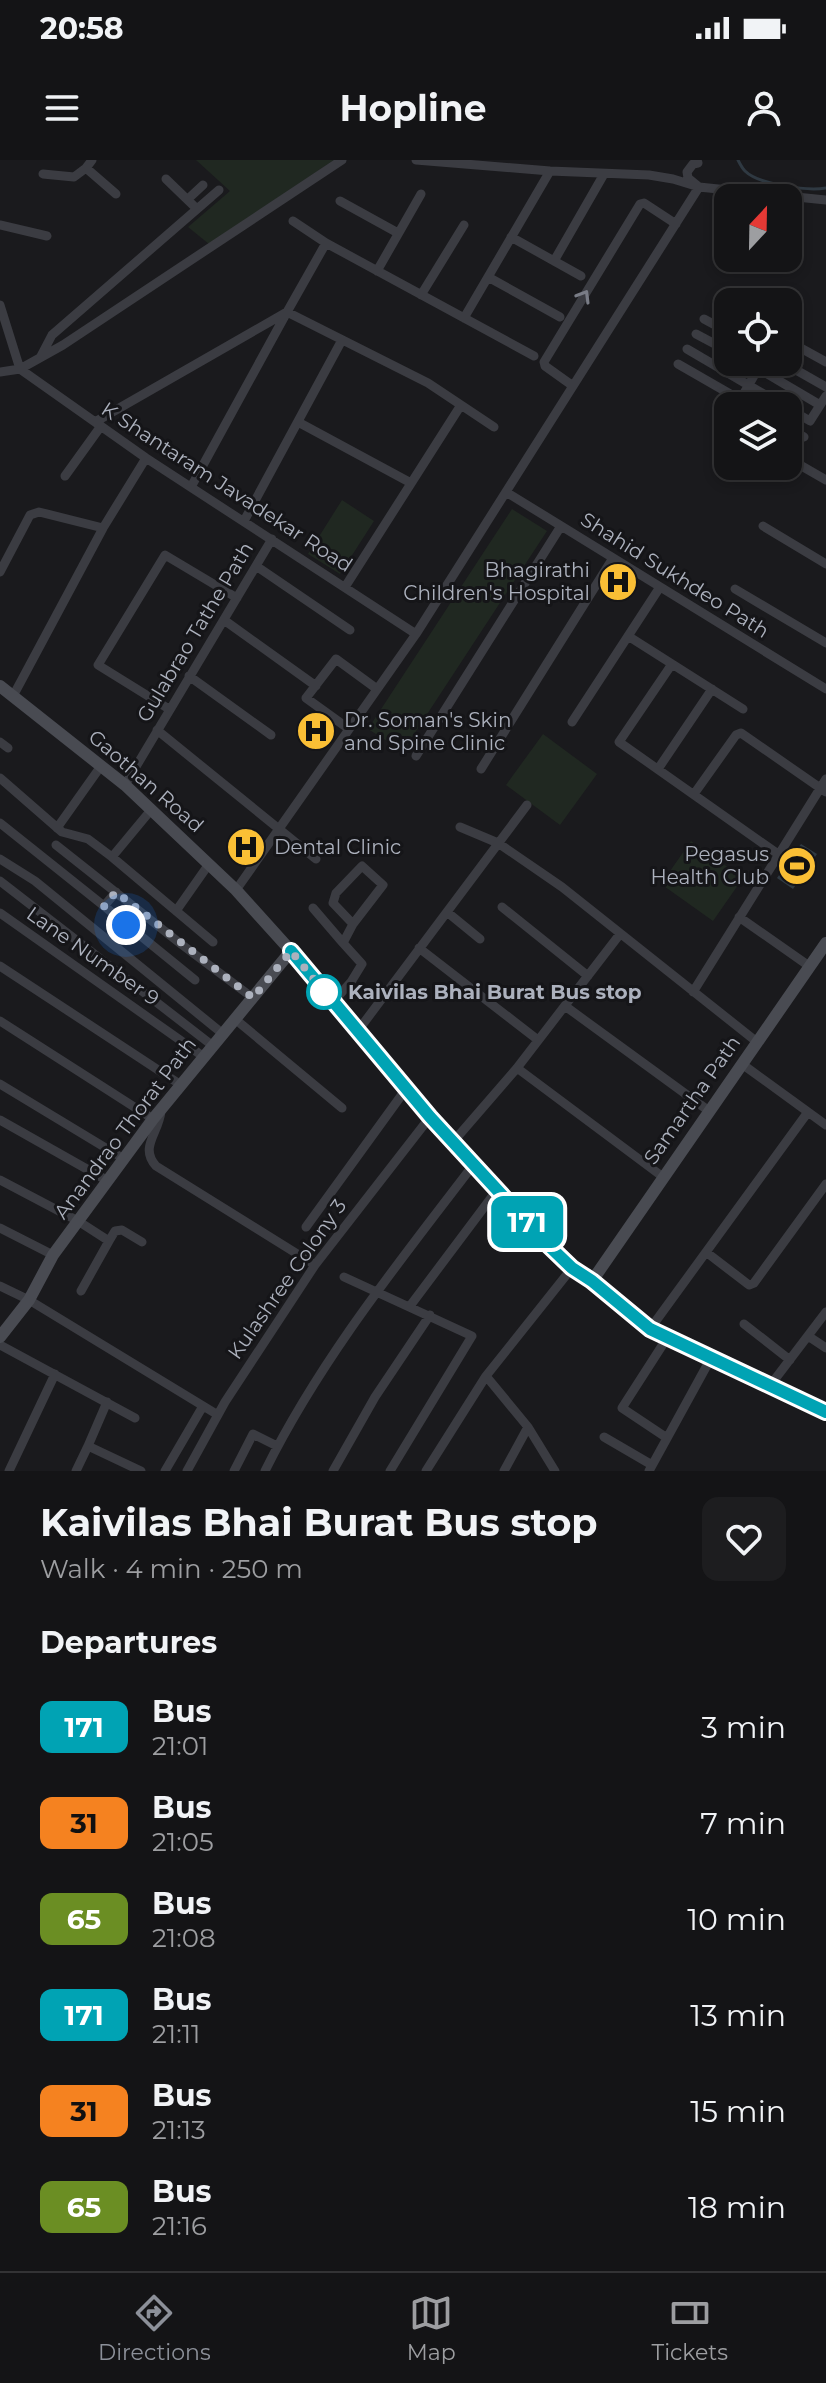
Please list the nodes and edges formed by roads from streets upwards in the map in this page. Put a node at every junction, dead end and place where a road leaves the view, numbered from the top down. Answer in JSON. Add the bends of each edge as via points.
{"nodes":[{"id":1,"x":342,"y":160,"type":"edge"},
{"id":2,"x":416,"y":160,"type":"edge"},
{"id":3,"x":697,"y":160,"type":"edge"},
{"id":4,"x":89,"y":164,"type":"edge"},
{"id":5,"x":550,"y":171,"type":"junction"},
{"id":6,"x":43,"y":174,"type":"dead end"},
{"id":7,"x":604,"y":174,"type":"junction"},
{"id":8,"x":166,"y":179,"type":"dead end"},
{"id":9,"x":203,"y":185,"type":"dead end"},
{"id":10,"x":699,"y":187,"type":"junction"},
{"id":11,"x":219,"y":190,"type":"dead end"},
{"id":12,"x":116,"y":194,"type":"dead end"},
{"id":13,"x":421,"y":194,"type":"dead end"},
{"id":14,"x":188,"y":199,"type":"junction"},
{"id":15,"x":826,"y":200,"type":"edge"},
{"id":16,"x":340,"y":201,"type":"dead end"},
{"id":17,"x":197,"y":209,"type":"junction"},
{"id":18,"x":293,"y":221,"type":"dead end"},
{"id":19,"x":676,"y":224,"type":"junction"},
{"id":20,"x":0,"y":225,"type":"edge"},
{"id":21,"x":464,"y":225,"type":"dead end"},
{"id":22,"x":398,"y":233,"type":"junction"},
{"id":23,"x":47,"y":236,"type":"dead end"},
{"id":24,"x":511,"y":237,"type":"junction"},
{"id":25,"x":326,"y":243,"type":"junction"},
{"id":26,"x":554,"y":261,"type":"junction"},
{"id":27,"x":377,"y":271,"type":"junction"},
{"id":28,"x":581,"y":276,"type":"dead end"},
{"id":29,"x":488,"y":277,"type":"junction"},
{"id":30,"x":421,"y":295,"type":"junction"},
{"id":31,"x":0,"y":305,"type":"edge"},
{"id":32,"x":287,"y":312,"type":"junction"},
{"id":33,"x":560,"y":317,"type":"dead end"},
{"id":34,"x":464,"y":318,"type":"junction"},
{"id":35,"x":704,"y":319,"type":"dead end"},
{"id":36,"x":714,"y":324,"type":"edge"},
{"id":37,"x":696,"y":334,"type":"dead end"},
{"id":38,"x":342,"y":340,"type":"junction"},
{"id":39,"x":714,"y":344,"type":"edge"},
{"id":40,"x":687,"y":349,"type":"dead end"},
{"id":41,"x":802,"y":349,"type":"edge"},
{"id":42,"x":534,"y":356,"type":"dead end"},
{"id":43,"x":40,"y":358,"type":"junction"},
{"id":44,"x":826,"y":362,"type":"edge"},
{"id":45,"x":678,"y":364,"type":"dead end"},
{"id":46,"x":20,"y":369,"type":"junction"},
{"id":47,"x":0,"y":372,"type":"edge"},
{"id":48,"x":802,"y":373,"type":"edge"},
{"id":49,"x":754,"y":376,"type":"edge"},
{"id":50,"x":780,"y":376,"type":"edge"},
{"id":51,"x":573,"y":386,"type":"junction"},
{"id":52,"x":748,"y":386,"type":"junction"},
{"id":53,"x":826,"y":387,"type":"edge"},
{"id":54,"x":726,"y":392,"type":"edge"},
{"id":55,"x":745,"y":392,"type":"edge"},
{"id":56,"x":759,"y":392,"type":"edge"},
{"id":57,"x":823,"y":400,"type":"edge"},
{"id":58,"x":461,"y":405,"type":"junction"},
{"id":59,"x":802,"y":416,"type":"edge"},
{"id":60,"x":298,"y":422,"type":"junction"},
{"id":61,"x":98,"y":424,"type":"junction"},
{"id":62,"x":494,"y":427,"type":"dead end"},
{"id":63,"x":146,"y":458,"type":"junction"},
{"id":64,"x":802,"y":466,"type":"edge"},
{"id":65,"x":65,"y":476,"type":"dead end"},
{"id":66,"x":826,"y":480,"type":"edge"},
{"id":67,"x":411,"y":483,"type":"junction"},
{"id":68,"x":191,"y":487,"type":"junction"},
{"id":69,"x":506,"y":492,"type":"junction"},
{"id":70,"x":244,"y":521,"type":"junction"},
{"id":71,"x":561,"y":526,"type":"junction"},
{"id":72,"x":763,"y":526,"type":"dead end"},
{"id":73,"x":103,"y":528,"type":"junction"},
{"id":74,"x":272,"y":539,"type":"junction"},
{"id":75,"x":613,"y":558,"type":"junction"},
{"id":76,"x":826,"y":564,"type":"edge"},
{"id":77,"x":256,"y":566,"type":"junction"},
{"id":78,"x":0,"y":572,"type":"edge"},
{"id":79,"x":345,"y":587,"type":"junction"},
{"id":80,"x":660,"y":587,"type":"junction"},
{"id":81,"x":735,"y":589,"type":"dead end"},
{"id":82,"x":237,"y":598,"type":"junction"},
{"id":83,"x":224,"y":620,"type":"junction"},
{"id":84,"x":350,"y":630,"type":"dead end"},
{"id":85,"x":416,"y":634,"type":"junction"},
{"id":86,"x":628,"y":636,"type":"junction"},
{"id":87,"x":826,"y":643,"type":"edge"},
{"id":88,"x":672,"y":664,"type":"junction"},
{"id":89,"x":189,"y":676,"type":"junction"},
{"id":90,"x":0,"y":686,"type":"edge"},
{"id":91,"x":316,"y":686,"type":"junction"},
{"id":92,"x":377,"y":689,"type":"junction"},
{"id":93,"x":712,"y":689,"type":"junction"},
{"id":94,"x":826,"y":689,"type":"edge"},
{"id":95,"x":13,"y":696,"type":"junction"},
{"id":96,"x":169,"y":709,"type":"junction"},
{"id":97,"x":743,"y":709,"type":"dead end"},
{"id":98,"x":572,"y":722,"type":"dead end"},
{"id":99,"x":349,"y":729,"type":"junction"},
{"id":100,"x":157,"y":730,"type":"junction"},
{"id":101,"x":271,"y":735,"type":"dead end"},
{"id":102,"x":416,"y":756,"type":"dead end"},
{"id":103,"x":101,"y":766,"type":"junction"},
{"id":104,"x":481,"y":769,"type":"dead end"},
{"id":105,"x":658,"y":769,"type":"junction"},
{"id":106,"x":0,"y":778,"type":"edge"},
{"id":107,"x":125,"y":785,"type":"junction"},
{"id":108,"x":824,"y":787,"type":"edge"},
{"id":109,"x":694,"y":794,"type":"junction"},
{"id":110,"x":527,"y":805,"type":"dead end"},
{"id":111,"x":151,"y":810,"type":"junction"},
{"id":112,"x":0,"y":823,"type":"edge"},
{"id":113,"x":460,"y":827,"type":"dead end"},
{"id":114,"x":57,"y":828,"type":"junction"},
{"id":115,"x":278,"y":830,"type":"junction"},
{"id":116,"x":498,"y":843,"type":"junction"},
{"id":117,"x":56,"y":845,"type":"dead end"},
{"id":118,"x":778,"y":854,"type":"junction"},
{"id":119,"x":112,"y":857,"type":"junction"},
{"id":120,"x":0,"y":859,"type":"edge"},
{"id":121,"x":316,"y":859,"type":"dead end"},
{"id":122,"x":209,"y":864,"type":"junction"},
{"id":123,"x":0,"y":881,"type":"edge"},
{"id":124,"x":236,"y":890,"type":"junction"},
{"id":125,"x":116,"y":892,"type":"junction"},
{"id":126,"x":104,"y":906,"type":"junction"},
{"id":127,"x":502,"y":907,"type":"dead end"},
{"id":128,"x":313,"y":908,"type":"dead end"},
{"id":129,"x":176,"y":911,"type":"junction"},
{"id":130,"x":447,"y":912,"type":"junction"},
{"id":131,"x":0,"y":913,"type":"edge"},
{"id":132,"x":739,"y":917,"type":"junction"},
{"id":133,"x":353,"y":924,"type":"junction"},
{"id":134,"x":620,"y":934,"type":"junction"},
{"id":135,"x":480,"y":939,"type":"dead end"},
{"id":136,"x":213,"y":942,"type":"dead end"},
{"id":137,"x":343,"y":943,"type":"junction"},
{"id":138,"x":826,"y":943,"type":"edge"},
{"id":139,"x":419,"y":948,"type":"junction"},
{"id":140,"x":291,"y":951,"type":"junction"},
{"id":141,"x":0,"y":966,"type":"edge"},
{"id":142,"x":809,"y":966,"type":"junction"},
{"id":143,"x":588,"y":976,"type":"junction"},
{"id":144,"x":195,"y":980,"type":"dead end"},
{"id":145,"x":693,"y":992,"type":"junction"},
{"id":146,"x":253,"y":998,"type":"junction"},
{"id":147,"x":333,"y":1002,"type":"junction"},
{"id":148,"x":565,"y":1006,"type":"junction"},
{"id":149,"x":235,"y":1019,"type":"junction"},
{"id":150,"x":0,"y":1021,"type":"edge"},
{"id":151,"x":357,"y":1032,"type":"junction"},
{"id":152,"x":223,"y":1034,"type":"junction"},
{"id":153,"x":538,"y":1040,"type":"junction"},
{"id":154,"x":757,"y":1042,"type":"junction"},
{"id":155,"x":213,"y":1046,"type":"junction"},
{"id":156,"x":204,"y":1057,"type":"junction"},
{"id":157,"x":742,"y":1064,"type":"junction"},
{"id":158,"x":517,"y":1068,"type":"junction"},
{"id":159,"x":0,"y":1084,"type":"edge"},
{"id":160,"x":181,"y":1085,"type":"junction"},
{"id":161,"x":406,"y":1089,"type":"junction"},
{"id":162,"x":161,"y":1108,"type":"junction"},
{"id":163,"x":342,"y":1108,"type":"dead end"},
{"id":164,"x":709,"y":1111,"type":"junction"},
{"id":165,"x":808,"y":1112,"type":"junction"},
{"id":166,"x":430,"y":1117,"type":"junction"},
{"id":167,"x":153,"y":1119,"type":"junction"},
{"id":168,"x":0,"y":1120,"type":"edge"},
{"id":169,"x":826,"y":1125,"type":"edge"},
{"id":170,"x":453,"y":1142,"type":"junction"},
{"id":171,"x":124,"y":1159,"type":"junction"},
{"id":172,"x":474,"y":1164,"type":"junction"},
{"id":173,"x":663,"y":1177,"type":"junction"},
{"id":174,"x":0,"y":1180,"type":"edge"},
{"id":175,"x":108,"y":1181,"type":"junction"},
{"id":176,"x":826,"y":1184,"type":"edge"},
{"id":177,"x":497,"y":1190,"type":"junction"},
{"id":178,"x":78,"y":1221,"type":"junction"},
{"id":179,"x":306,"y":1227,"type":"dead end"},
{"id":180,"x":0,"y":1228,"type":"edge"},
{"id":181,"x":109,"y":1241,"type":"junction"},
{"id":182,"x":142,"y":1242,"type":"dead end"},
{"id":183,"x":706,"y":1252,"type":"junction"},
{"id":184,"x":53,"y":1255,"type":"junction"},
{"id":185,"x":315,"y":1265,"type":"junction"},
{"id":186,"x":572,"y":1268,"type":"junction"},
{"id":187,"x":344,"y":1277,"type":"dead end"},
{"id":188,"x":592,"y":1281,"type":"junction"},
{"id":189,"x":0,"y":1286,"type":"edge"},
{"id":190,"x":81,"y":1291,"type":"dead end"},
{"id":191,"x":377,"y":1291,"type":"junction"},
{"id":192,"x":29,"y":1300,"type":"junction"},
{"id":193,"x":410,"y":1306,"type":"junction"},
{"id":194,"x":826,"y":1312,"type":"edge"},
{"id":195,"x":430,"y":1315,"type":"junction"},
{"id":196,"x":744,"y":1324,"type":"dead end"},
{"id":197,"x":650,"y":1329,"type":"junction"},
{"id":198,"x":1,"y":1336,"type":"edge"},
{"id":199,"x":808,"y":1336,"type":"junction"},
{"id":200,"x":667,"y":1338,"type":"junction"},
{"id":201,"x":826,"y":1348,"type":"edge"},
{"id":202,"x":711,"y":1358,"type":"junction"},
{"id":203,"x":790,"y":1360,"type":"junction"},
{"id":204,"x":55,"y":1374,"type":"junction"},
{"id":205,"x":486,"y":1376,"type":"junction"},
{"id":206,"x":769,"y":1387,"type":"junction"},
{"id":207,"x":107,"y":1402,"type":"junction"},
{"id":208,"x":203,"y":1406,"type":"junction"},
{"id":209,"x":826,"y":1412,"type":"edge"},
{"id":210,"x":218,"y":1415,"type":"junction"},
{"id":211,"x":135,"y":1418,"type":"dead end"},
{"id":212,"x":528,"y":1427,"type":"junction"},
{"id":213,"x":604,"y":1437,"type":"dead end"},
{"id":214,"x":667,"y":1438,"type":"junction"},
{"id":215,"x":88,"y":1446,"type":"junction"},
{"id":216,"x":277,"y":1446,"type":"junction"},
{"id":217,"x":129,"y":1468,"type":"edge"},
{"id":218,"x":650,"y":1468,"type":"edge"},
{"id":219,"x":9,"y":1471,"type":"edge"},
{"id":220,"x":76,"y":1471,"type":"edge"},
{"id":221,"x":141,"y":1471,"type":"edge"},
{"id":222,"x":165,"y":1471,"type":"edge"},
{"id":223,"x":187,"y":1471,"type":"edge"},
{"id":224,"x":234,"y":1471,"type":"edge"},
{"id":225,"x":265,"y":1471,"type":"edge"},
{"id":226,"x":333,"y":1471,"type":"edge"},
{"id":227,"x":390,"y":1471,"type":"edge"},
{"id":228,"x":426,"y":1471,"type":"edge"},
{"id":229,"x":504,"y":1471,"type":"edge"},
{"id":230,"x":555,"y":1471,"type":"edge"}],
"edges":[{"from":1,"to":43,"type":"street"},
{"from":2,"to":5,"type":"street"},
{"from":3,"to":10,"type":"street","via":[[687,172]]},
{"from":4,"to":6,"type":"street","via":[[74,177]]},
{"from":4,"to":12,"type":"street"},
{"from":5,"to":7,"type":"street"},
{"from":5,"to":24,"type":"street"},
{"from":7,"to":10,"type":"street","via":[[649,175]]},
{"from":7,"to":26,"type":"street"},
{"from":8,"to":14,"type":"street"},
{"from":9,"to":14,"type":"street"},
{"from":10,"to":15,"type":"street"},
{"from":10,"to":19,"type":"street"},
{"from":11,"to":17,"type":"street"},
{"from":13,"to":22,"type":"street"},
{"from":14,"to":17,"type":"street"},
{"from":16,"to":22,"type":"street"},
{"from":17,"to":43,"type":"street","via":[[52,335]]},
{"from":18,"to":25,"type":"street"},
{"from":19,"to":51,"type":"street"},
{"from":51,"to":19,"type":"street","one_way":true,"via":[[544,362],[618,239],[642,203]]},
{"from":20,"to":23,"type":"street"},
{"from":21,"to":30,"type":"street"},
{"from":22,"to":27,"type":"street"},
{"from":24,"to":26,"type":"street"},
{"from":24,"to":29,"type":"street"},
{"from":25,"to":27,"type":"street"},
{"from":25,"to":32,"type":"street"},
{"from":26,"to":28,"type":"street"},
{"from":27,"to":30,"type":"street"},
{"from":29,"to":33,"type":"street"},
{"from":29,"to":34,"type":"street"},
{"from":30,"to":34,"type":"street"},
{"from":31,"to":46,"type":"street"},
{"from":32,"to":38,"type":"street"},
{"from":32,"to":61,"type":"street"},
{"from":32,"to":68,"type":"street"},
{"from":34,"to":42,"type":"street"},
{"from":35,"to":36,"type":"street"},
{"from":37,"to":39,"type":"street"},
{"from":38,"to":58,"type":"street"},
{"from":38,"to":60,"type":"street"},
{"from":40,"to":52,"type":"street"},
{"from":41,"to":44,"type":"street"},
{"from":43,"to":46,"type":"street"},
{"from":45,"to":54,"type":"street"},
{"from":46,"to":47,"type":"street"},
{"from":46,"to":61,"type":"street","name":"K Shantaram Javadekar Road"},
{"from":48,"to":53,"type":"street"},
{"from":49,"to":52,"type":"street"},
{"from":50,"to":57,"type":"street"},
{"from":51,"to":69,"type":"street"},
{"from":52,"to":55,"type":"street"},
{"from":52,"to":56,"type":"street"},
{"from":57,"to":59,"type":"street","via":[[810,421]]},
{"from":58,"to":62,"type":"street"},
{"from":58,"to":67,"type":"street"},
{"from":60,"to":67,"type":"street"},
{"from":60,"to":70,"type":"street"},
{"from":61,"to":63,"type":"street","name":"K Shantaram Javadekar Road"},
{"from":61,"to":65,"type":"street"},
{"from":63,"to":68,"type":"street","name":"K Shantaram Javadekar Road"},
{"from":63,"to":73,"type":"street"},
{"from":64,"to":66,"type":"street"},
{"from":67,"to":79,"type":"street"},
{"from":68,"to":70,"type":"street","name":"K Shantaram Javadekar Road"},
{"from":69,"to":71,"type":"street","name":"Shahid Sukhdeo Path"},
{"from":69,"to":85,"type":"street"},
{"from":70,"to":74,"type":"street","name":"K Shantaram Javadekar Road"},
{"from":71,"to":75,"type":"street","name":"Shahid Sukhdeo Path"},
{"from":71,"to":102,"type":"street"},
{"from":72,"to":76,"type":"street"},
{"from":73,"to":78,"type":"street","via":[[39,512],[30,515]]},
{"from":73,"to":95,"type":"street"},
{"from":74,"to":77,"type":"street","name":"Gulabrao Tathe Path"},
{"from":74,"to":79,"type":"street","name":"K Shantaram Javadekar Road"},
{"from":75,"to":80,"type":"street","name":"Shahid Sukhdeo Path"},
{"from":75,"to":104,"type":"street"},
{"from":77,"to":82,"type":"street","name":"Gulabrao Tathe Path"},
{"from":77,"to":84,"type":"street"},
{"from":79,"to":85,"type":"street","name":"K Shantaram Javadekar Road"},
{"from":80,"to":86,"type":"street"},
{"from":80,"to":94,"type":"street","name":"Shahid Sukhdeo Path"},
{"from":81,"to":87,"type":"street"},
{"from":82,"to":83,"type":"street","name":"Gulabrao Tathe Path"},
{"from":82,"to":96,"type":"street","via":[[165,555],[98,665]]},
{"from":83,"to":89,"type":"street","name":"Gulabrao Tathe Path"},
{"from":83,"to":91,"type":"street"},
{"from":85,"to":92,"type":"street"},
{"from":86,"to":88,"type":"street"},
{"from":86,"to":98,"type":"street"},
{"from":88,"to":93,"type":"street"},
{"from":88,"to":105,"type":"street","via":[[619,742]]},
{"from":89,"to":96,"type":"street","name":"Gulabrao Tathe Path"},
{"from":89,"to":101,"type":"street"},
{"from":90,"to":95,"type":"street","name":"Gaothan Road"},
{"from":91,"to":92,"type":"street","via":[[336,659]]},
{"from":91,"to":99,"type":"street","via":[[306,698]]},
{"from":92,"to":99,"type":"street"},
{"from":93,"to":97,"type":"street"},
{"from":93,"to":105,"type":"street"},
{"from":95,"to":103,"type":"street","name":"Gaothan Road"},
{"from":96,"to":100,"type":"street","name":"Gulabrao Tathe Path"},
{"from":99,"to":115,"type":"street"},
{"from":100,"to":107,"type":"street","name":"Gulabrao Tathe Path"},
{"from":100,"to":115,"type":"street"},
{"from":103,"to":107,"type":"street","name":"Gaothan Road"},
{"from":103,"to":114,"type":"street"},
{"from":105,"to":109,"type":"street"},
{"from":106,"to":114,"type":"street"},
{"from":107,"to":111,"type":"street","name":"Gaothan Road"},
{"from":108,"to":109,"type":"street","via":[[739,733]]},
{"from":108,"to":118,"type":"street"},
{"from":109,"to":118,"type":"street"},
{"from":110,"to":116,"type":"street"},
{"from":111,"to":119,"type":"street"},
{"from":111,"to":122,"type":"street","name":"Gaothan Road"},
{"from":112,"to":126,"type":"street"},
{"from":113,"to":116,"type":"street"},
{"from":114,"to":119,"type":"street","via":[[88,839]]},
{"from":115,"to":121,"type":"street"},
{"from":115,"to":124,"type":"street"},
{"from":116,"to":130,"type":"street"},
{"from":116,"to":134,"type":"street"},
{"from":117,"to":125,"type":"street"},
{"from":118,"to":132,"type":"street"},
{"from":119,"to":129,"type":"street"},
{"from":120,"to":152,"type":"street","via":[[35,881]]},
{"from":122,"to":124,"type":"street","name":"Gaothan Road"},
{"from":122,"to":129,"type":"street"},
{"from":123,"to":155,"type":"street"},
{"from":124,"to":140,"type":"street","name":"Gaothan Road"},
{"from":125,"to":126,"type":"street"},
{"from":125,"to":146,"type":"street"},
{"from":126,"to":144,"type":"street"},
{"from":127,"to":143,"type":"street"},
{"from":128,"to":137,"type":"street"},
{"from":129,"to":136,"type":"street"},
{"from":130,"to":135,"type":"street"},
{"from":130,"to":139,"type":"street"},
{"from":131,"to":156,"type":"street","name":"Lane Number 9"},
{"from":132,"to":142,"type":"street"},
{"from":132,"to":145,"type":"street"},
{"from":133,"to":133,"type":"street","via":[[333,903],[362,866],[383,885]]},
{"from":133,"to":137,"type":"street"},
{"from":134,"to":143,"type":"street"},
{"from":134,"to":145,"type":"street"},
{"from":137,"to":147,"type":"street","via":[[362,964]]},
{"from":138,"to":142,"type":"street","name":"Samartha Path"},
{"from":139,"to":151,"type":"street"},
{"from":139,"to":153,"type":"street"},
{"from":140,"to":146,"type":"street","name":"Anandrao Thorat Path"},
{"from":140,"to":147,"type":"street","name":"Gaothan Road"},
{"from":141,"to":160,"type":"street"},
{"from":142,"to":154,"type":"street","name":"Samartha Path"},
{"from":143,"to":148,"type":"street"},
{"from":145,"to":154,"type":"street"},
{"from":146,"to":149,"type":"street","name":"Anandrao Thorat Path"},
{"from":147,"to":151,"type":"street","name":"Gaothan Road"},
{"from":148,"to":153,"type":"street"},
{"from":148,"to":164,"type":"street"},
{"from":149,"to":152,"type":"street","name":"Anandrao Thorat Path"},
{"from":149,"to":163,"type":"street"},
{"from":150,"to":167,"type":"street"},
{"from":151,"to":161,"type":"street","name":"Gaothan Road"},
{"from":152,"to":155,"type":"street","name":"Anandrao Thorat Path"},
{"from":153,"to":158,"type":"street"},
{"from":154,"to":157,"type":"street","name":"Samartha Path"},
{"from":155,"to":156,"type":"street","name":"Anandrao Thorat Path"},
{"from":156,"to":160,"type":"street","name":"Anandrao Thorat Path"},
{"from":157,"to":164,"type":"street","name":"Samartha Path"},
{"from":157,"to":165,"type":"street"},
{"from":158,"to":170,"type":"street"},
{"from":158,"to":173,"type":"street"},
{"from":159,"to":171,"type":"street"},
{"from":160,"to":162,"type":"street","name":"Anandrao Thorat Path"},
{"from":161,"to":166,"type":"street","name":"Gaothan Road"},
{"from":161,"to":179,"type":"street"},
{"from":162,"to":167,"type":"street","name":"Anandrao Thorat Path"},
{"from":162,"to":185,"type":"street","via":[[148,1158]]},
{"from":164,"to":173,"type":"street","name":"Samartha Path"},
{"from":165,"to":169,"type":"street"},
{"from":165,"to":183,"type":"street"},
{"from":166,"to":170,"type":"street","name":"Gaothan Road"},
{"from":166,"to":185,"type":"street","name":"Kulashree Colony 3"},
{"from":167,"to":171,"type":"street","name":"Anandrao Thorat Path"},
{"from":168,"to":175,"type":"street"},
{"from":170,"to":172,"type":"street","name":"Gaothan Road"},
{"from":171,"to":175,"type":"street","name":"Anandrao Thorat Path"},
{"from":172,"to":177,"type":"street","name":"Gaothan Road"},
{"from":172,"to":191,"type":"street"},
{"from":173,"to":188,"type":"street","name":"Samartha Path"},
{"from":174,"to":178,"type":"street"},
{"from":175,"to":178,"type":"street","name":"Anandrao Thorat Path"},
{"from":176,"to":183,"type":"street","via":[[754,1283],[749,1285]]},
{"from":177,"to":186,"type":"street","name":"Gaothan Road"},
{"from":177,"to":193,"type":"street"},
{"from":178,"to":181,"type":"street"},
{"from":178,"to":184,"type":"street","name":"Anandrao Thorat Path"},
{"from":180,"to":184,"type":"street"},
{"from":181,"to":182,"type":"street","via":[[122,1230]]},
{"from":181,"to":190,"type":"street"},
{"from":183,"to":197,"type":"street"},
{"from":184,"to":192,"type":"street","name":"Anandrao Thorat Path"},
{"from":185,"to":210,"type":"street","name":"Kulashree Colony 3"},
{"from":186,"to":188,"type":"street","name":"Gaothan Road"},
{"from":186,"to":205,"type":"street"},
{"from":187,"to":191,"type":"street"},
{"from":188,"to":197,"type":"street","name":"Gaothan Road"},
{"from":189,"to":192,"type":"street"},
{"from":191,"to":193,"type":"street"},
{"from":191,"to":216,"type":"street"},
{"from":192,"to":198,"type":"street","name":"Anandrao Thorat Path"},
{"from":192,"to":208,"type":"street"},
{"from":193,"to":195,"type":"street"},
{"from":194,"to":199,"type":"street"},
{"from":195,"to":226,"type":"street"},
{"from":195,"to":227,"type":"street","via":[[472,1336]]},
{"from":196,"to":203,"type":"street"},
{"from":197,"to":200,"type":"street","name":"Gaothan Road"},
{"from":198,"to":204,"type":"street"},
{"from":199,"to":201,"type":"street"},
{"from":199,"to":203,"type":"street"},
{"from":200,"to":202,"type":"street","name":"Gaothan Road"},
{"from":200,"to":214,"type":"street","via":[[622,1408]]},
{"from":202,"to":206,"type":"street","name":"Gaothan Road"},
{"from":202,"to":214,"type":"street"},
{"from":203,"to":206,"type":"street"},
{"from":204,"to":207,"type":"street"},
{"from":204,"to":219,"type":"street"},
{"from":205,"to":212,"type":"street"},
{"from":205,"to":228,"type":"street"},
{"from":206,"to":209,"type":"street","name":"Gaothan Road"},
{"from":207,"to":211,"type":"street"},
{"from":207,"to":215,"type":"street"},
{"from":208,"to":210,"type":"street"},
{"from":208,"to":222,"type":"street"},
{"from":210,"to":223,"type":"street","name":"Kulashree Colony 3"},
{"from":212,"to":229,"type":"street"},
{"from":212,"to":230,"type":"street"},
{"from":213,"to":218,"type":"street"},
{"from":214,"to":218,"type":"street"},
{"from":215,"to":217,"type":"street"},
{"from":215,"to":220,"type":"street"},
{"from":216,"to":224,"type":"street","via":[[253,1434]]},
{"from":216,"to":225,"type":"street"},
{"from":217,"to":221,"type":"street"}]}
